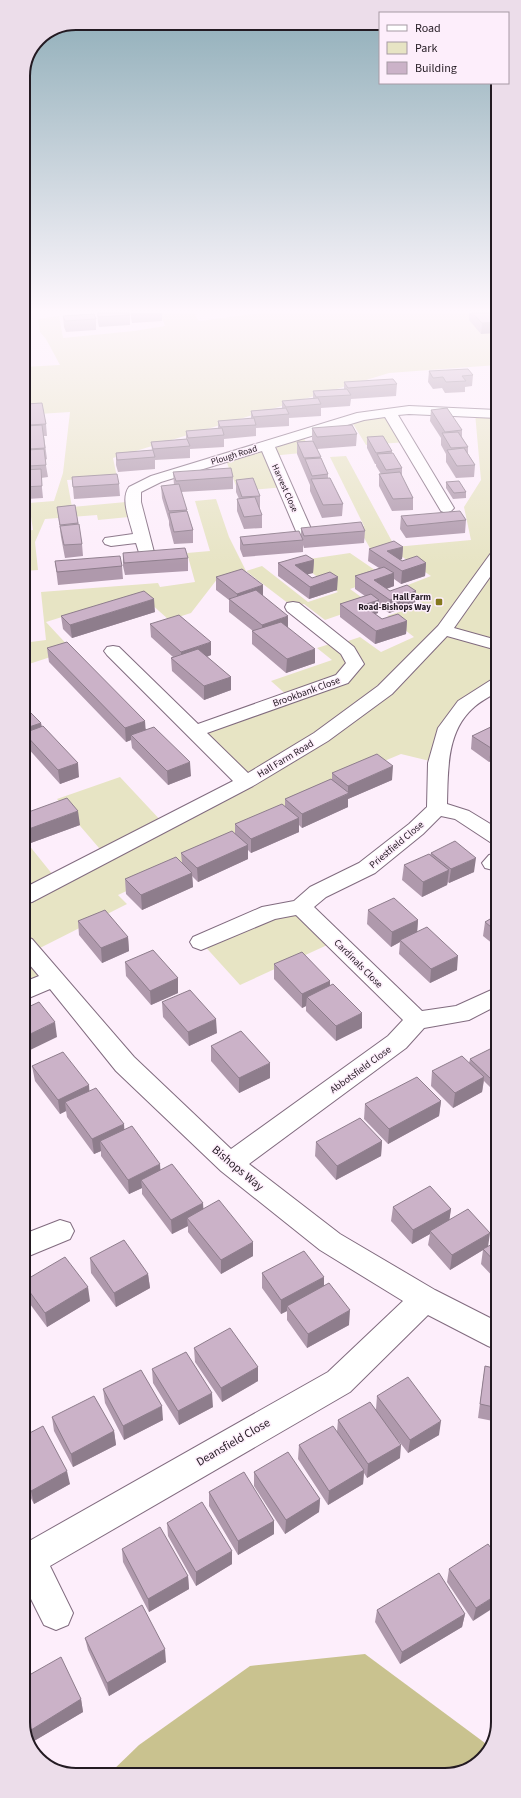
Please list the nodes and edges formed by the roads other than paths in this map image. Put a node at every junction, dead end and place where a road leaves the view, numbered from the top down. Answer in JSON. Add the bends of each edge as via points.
{"nodes":[{"id":1,"x":389,"y":412,"type":"junction"},
{"id":2,"x":491,"y":414,"type":"edge"},
{"id":3,"x":266,"y":445,"type":"junction"},
{"id":4,"x":446,"y":508,"type":"dead end"},
{"id":5,"x":304,"y":531,"type":"edge"},
{"id":6,"x":142,"y":538,"type":"junction"},
{"id":7,"x":111,"y":541,"type":"dead end"},
{"id":8,"x":147,"y":556,"type":"edge"},
{"id":9,"x":491,"y":564,"type":"edge"},
{"id":10,"x":293,"y":607,"type":"dead end"},
{"id":11,"x":444,"y":630,"type":"junction"},
{"id":12,"x":491,"y":643,"type":"edge"},
{"id":13,"x":113,"y":651,"type":"dead end"},
{"id":14,"x":491,"y":688,"type":"edge"},
{"id":15,"x":195,"y":731,"type":"junction"},
{"id":16,"x":246,"y":782,"type":"junction"},
{"id":17,"x":437,"y":808,"type":"junction"},
{"id":18,"x":491,"y":833,"type":"edge"},
{"id":19,"x":30,"y":894,"type":"edge"},
{"id":20,"x":302,"y":907,"type":"junction"},
{"id":21,"x":201,"y":942,"type":"dead end"},
{"id":22,"x":30,"y":951,"type":"edge"},
{"id":23,"x":54,"y":978,"type":"junction"},
{"id":24,"x":30,"y":989,"type":"edge"},
{"id":25,"x":491,"y":998,"type":"edge"},
{"id":26,"x":417,"y":1020,"type":"junction"},
{"id":27,"x":230,"y":1164,"type":"junction"},
{"id":28,"x":60,"y":1231,"type":"dead end"},
{"id":29,"x":30,"y":1244,"type":"edge"},
{"id":30,"x":425,"y":1299,"type":"junction"},
{"id":31,"x":491,"y":1333,"type":"edge"},
{"id":32,"x":30,"y":1558,"type":"edge"},
{"id":33,"x":30,"y":1567,"type":"edge"},
{"id":34,"x":56,"y":1613,"type":"dead end"}],
"edges":[{"from":1,"to":2,"type":"street","name":"Plough Road","via":[[409,410]]},
{"from":1,"to":3,"type":"street","name":"Plough Road","via":[[362,416]]},
{"from":1,"to":4,"type":"street"},
{"from":3,"to":5,"type":"street","name":"Harvest Close"},
{"from":3,"to":6,"type":"street","name":"Plough Road","via":[[156,479],[134,490],[133,502]]},
{"from":6,"to":7,"type":"street"},
{"from":6,"to":8,"type":"street","name":"Plough Road"},
{"from":9,"to":11,"type":"street","name":"Hall Farm Road"},
{"from":10,"to":15,"type":"street","name":"Brookbank Close","via":[[348,651],[355,664],[342,678]]},
{"from":11,"to":12,"type":"street"},
{"from":11,"to":16,"type":"street","name":"Hall Farm Road","via":[[385,690],[321,737]]},
{"from":13,"to":15,"type":"street"},
{"from":14,"to":17,"type":"street","via":[[465,705],[448,728],[438,763]]},
{"from":15,"to":16,"type":"street"},
{"from":16,"to":19,"type":"street","name":"Hall Farm Road"},
{"from":17,"to":18,"type":"street","via":[[462,815]]},
{"from":17,"to":20,"type":"street","name":"Priestfield Close","via":[[416,829],[367,868],[318,892]]},
{"from":20,"to":21,"type":"street","via":[[270,912]]},
{"from":20,"to":26,"type":"street","name":"Cardinals Close"},
{"from":22,"to":23,"type":"street","name":"Bishops Way"},
{"from":23,"to":24,"type":"street"},
{"from":23,"to":27,"type":"street","name":"Bishops Way","via":[[125,1064]]},
{"from":25,"to":26,"type":"street","via":[[461,1014]]},
{"from":26,"to":27,"type":"street","name":"Abbotsfield Close","via":[[397,1042]]},
{"from":27,"to":30,"type":"street","name":"Bishops Way","via":[[320,1235]]},
{"from":28,"to":29,"type":"street"},
{"from":30,"to":31,"type":"street","name":"Bishops Way"},
{"from":30,"to":32,"type":"street","name":"Deansfield Close","via":[[339,1382]]},
{"from":33,"to":34,"type":"street"}]}
